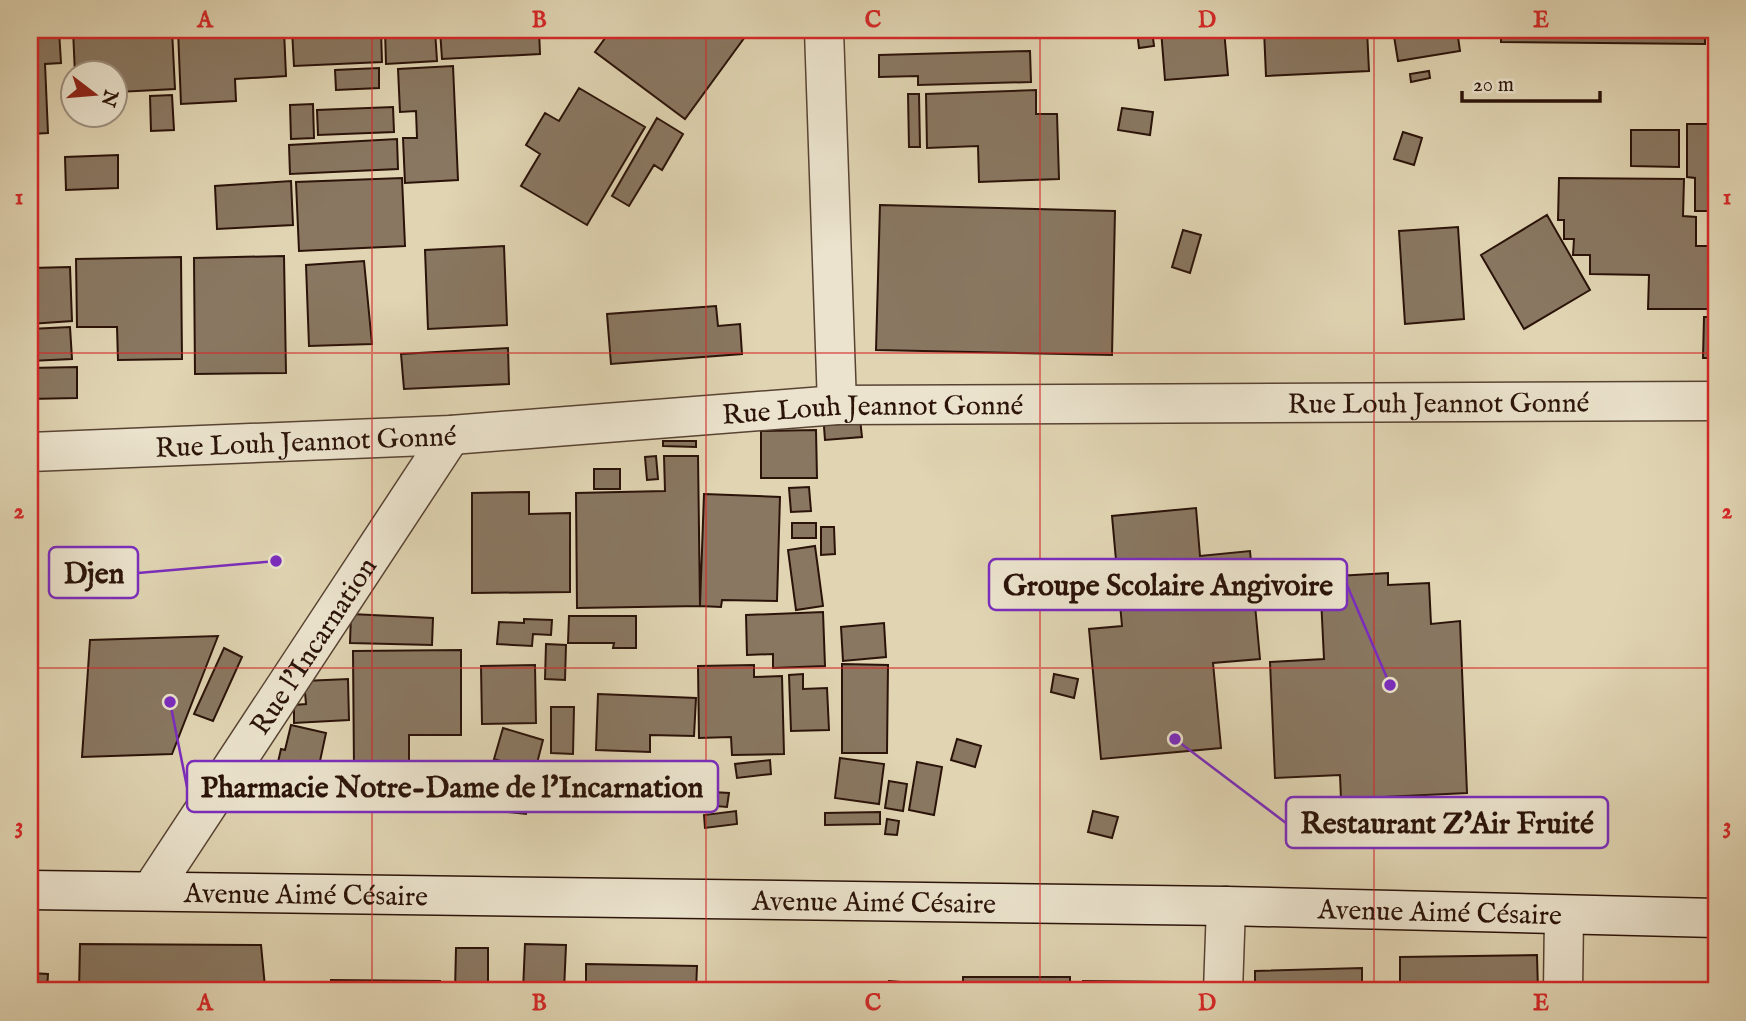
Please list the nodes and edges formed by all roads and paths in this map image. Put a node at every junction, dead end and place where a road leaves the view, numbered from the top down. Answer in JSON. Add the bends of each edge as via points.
{"nodes":[{"id":1,"x":824,"y":30,"type":"edge"},
{"id":2,"x":1716,"y":401,"type":"edge"},
{"id":3,"x":837,"y":405,"type":"junction"},
{"id":4,"x":451,"y":435,"type":"junction"},
{"id":5,"x":30,"y":453,"type":"edge"},
{"id":6,"x":30,"y":890,"type":"edge"},
{"id":7,"x":151,"y":891,"type":"junction"},
{"id":8,"x":1226,"y":906,"type":"junction"},
{"id":9,"x":1564,"y":915,"type":"junction"},
{"id":10,"x":1716,"y":918,"type":"edge"},
{"id":11,"x":1223,"y":991,"type":"edge"},
{"id":12,"x":1563,"y":991,"type":"edge"}],
"edges":[{"from":1,"to":3,"type":"street"},
{"from":2,"to":3,"type":"street","name":"Rue Louh Jeannot Gonné"},
{"from":3,"to":4,"type":"street","name":"Rue Louh Jeannot Gonné"},
{"from":4,"to":5,"type":"street","name":"Rue Louh Jeannot Gonné"},
{"from":4,"to":7,"type":"street","name":"Rue l'Incarnation"},
{"from":6,"to":7,"type":"street","name":"Avenue Aimé Césaire"},
{"from":7,"to":8,"type":"street","name":"Avenue Aimé Césaire"},
{"from":8,"to":9,"type":"street","name":"Avenue Aimé Césaire"},
{"from":8,"to":11,"type":"street"},
{"from":9,"to":10,"type":"street","name":"Avenue Aimé Césaire"},
{"from":9,"to":12,"type":"street"}]}
